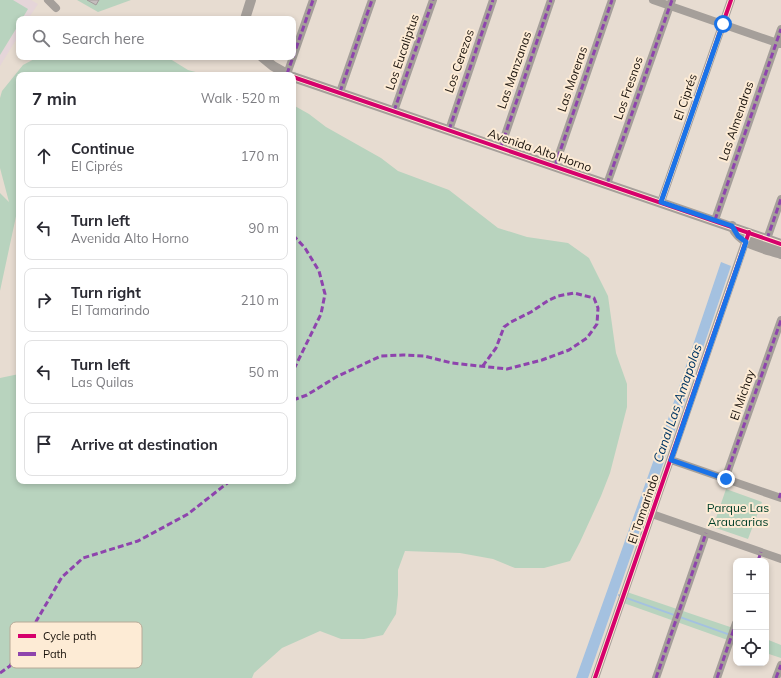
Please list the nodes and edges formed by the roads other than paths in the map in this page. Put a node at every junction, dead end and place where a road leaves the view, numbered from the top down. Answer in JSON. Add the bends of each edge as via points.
{"nodes":[{"id":1,"x":48,"y":0,"type":"edge"},
{"id":2,"x":251,"y":0,"type":"edge"},
{"id":3,"x":313,"y":0,"type":"edge"},
{"id":4,"x":372,"y":0,"type":"edge"},
{"id":5,"x":433,"y":0,"type":"edge"},
{"id":6,"x":493,"y":0,"type":"edge"},
{"id":7,"x":551,"y":0,"type":"edge"},
{"id":8,"x":612,"y":0,"type":"edge"},
{"id":9,"x":653,"y":0,"type":"edge"},
{"id":10,"x":731,"y":0,"type":"edge"},
{"id":11,"x":670,"y":3,"type":"edge"},
{"id":12,"x":56,"y":8,"type":"dead end"},
{"id":13,"x":246,"y":16,"type":"edge"},
{"id":14,"x":723,"y":24,"type":"junction"},
{"id":15,"x":781,"y":29,"type":"edge"},
{"id":16,"x":779,"y":44,"type":"edge"},
{"id":17,"x":296,"y":48,"type":"edge"},
{"id":18,"x":266,"y":60,"type":"edge"},
{"id":19,"x":292,"y":60,"type":"edge"},
{"id":20,"x":284,"y":72,"type":"edge"},
{"id":21,"x":290,"y":72,"type":"edge"},
{"id":22,"x":296,"y":77,"type":"edge"},
{"id":23,"x":340,"y":92,"type":"junction"},
{"id":24,"x":394,"y":111,"type":"junction"},
{"id":25,"x":449,"y":130,"type":"junction"},
{"id":26,"x":500,"y":147,"type":"junction"},
{"id":27,"x":555,"y":166,"type":"junction"},
{"id":28,"x":607,"y":184,"type":"junction"},
{"id":29,"x":781,"y":199,"type":"edge"},
{"id":30,"x":661,"y":202,"type":"junction"},
{"id":31,"x":714,"y":220,"type":"junction"},
{"id":32,"x":747,"y":237,"type":"junction"},
{"id":33,"x":767,"y":239,"type":"junction"},
{"id":34,"x":781,"y":244,"type":"edge"},
{"id":35,"x":781,"y":254,"type":"edge"},
{"id":36,"x":781,"y":320,"type":"edge"},
{"id":37,"x":671,"y":460,"type":"junction"},
{"id":38,"x":726,"y":479,"type":"junction"},
{"id":39,"x":780,"y":496,"type":"edge"},
{"id":40,"x":652,"y":514,"type":"junction"},
{"id":41,"x":706,"y":533,"type":"junction"},
{"id":42,"x":761,"y":552,"type":"junction"},
{"id":43,"x":759,"y":558,"type":"edge"},
{"id":44,"x":781,"y":559,"type":"edge"},
{"id":45,"x":734,"y":630,"type":"edge"},
{"id":46,"x":781,"y":665,"type":"edge"},
{"id":47,"x":595,"y":678,"type":"edge"},
{"id":48,"x":656,"y":678,"type":"edge"},
{"id":49,"x":717,"y":678,"type":"edge"},
{"id":50,"x":776,"y":678,"type":"edge"}],
"edges":[{"from":1,"to":12,"type":"street"},
{"from":2,"to":13,"type":"street"},
{"from":3,"to":17,"type":"street"},
{"from":4,"to":23,"type":"street"},
{"from":5,"to":24,"type":"street","name":"Los Eucaliptus"},
{"from":6,"to":25,"type":"street","name":"Los Cerezos"},
{"from":7,"to":26,"type":"street","name":"Las Manzanas"},
{"from":8,"to":27,"type":"street","name":"Las Moreras"},
{"from":9,"to":11,"type":"street"},
{"from":10,"to":14,"type":"street","name":"El Ciprés"},
{"from":11,"to":14,"type":"street"},
{"from":11,"to":28,"type":"street","name":"Los Fresnos"},
{"from":14,"to":16,"type":"street"},
{"from":14,"to":30,"type":"street","name":"El Ciprés"},
{"from":15,"to":16,"type":"street","name":"Las Almendras"},
{"from":16,"to":31,"type":"street","name":"Las Almendras"},
{"from":18,"to":20,"type":"street","name":"Avenida Alto Horno"},
{"from":19,"to":21,"type":"street"},
{"from":22,"to":23,"type":"street","name":"Avenida Alto Horno"},
{"from":23,"to":24,"type":"street","name":"Avenida Alto Horno"},
{"from":24,"to":25,"type":"street","name":"Avenida Alto Horno"},
{"from":25,"to":26,"type":"street","name":"Avenida Alto Horno"},
{"from":26,"to":27,"type":"street","name":"Avenida Alto Horno"},
{"from":27,"to":28,"type":"street","name":"Avenida Alto Horno"},
{"from":28,"to":30,"type":"street","name":"Avenida Alto Horno"},
{"from":29,"to":33,"type":"street"},
{"from":30,"to":31,"type":"street","name":"Avenida Alto Horno"},
{"from":31,"to":32,"type":"street","name":"Avenida Alto Horno","via":[[732,226]]},
{"from":32,"to":33,"type":"street","name":"Avenida Alto Horno"},
{"from":32,"to":35,"type":"street","name":"Avenida Alto Horno"},
{"from":32,"to":37,"type":"street","name":"El Tamarindo"},
{"from":33,"to":34,"type":"street","name":"Avenida Alto Horno"},
{"from":36,"to":38,"type":"street","name":"El Michay"},
{"from":37,"to":38,"type":"street"},
{"from":37,"to":40,"type":"street","name":"El Tamarindo"},
{"from":38,"to":39,"type":"street"},
{"from":40,"to":41,"type":"street"},
{"from":40,"to":47,"type":"street","name":"El Tamarindo"},
{"from":41,"to":42,"type":"street"},
{"from":41,"to":48,"type":"street"},
{"from":42,"to":43,"type":"street"},
{"from":42,"to":44,"type":"street"},
{"from":45,"to":49,"type":"street"},
{"from":46,"to":50,"type":"street"}]}
